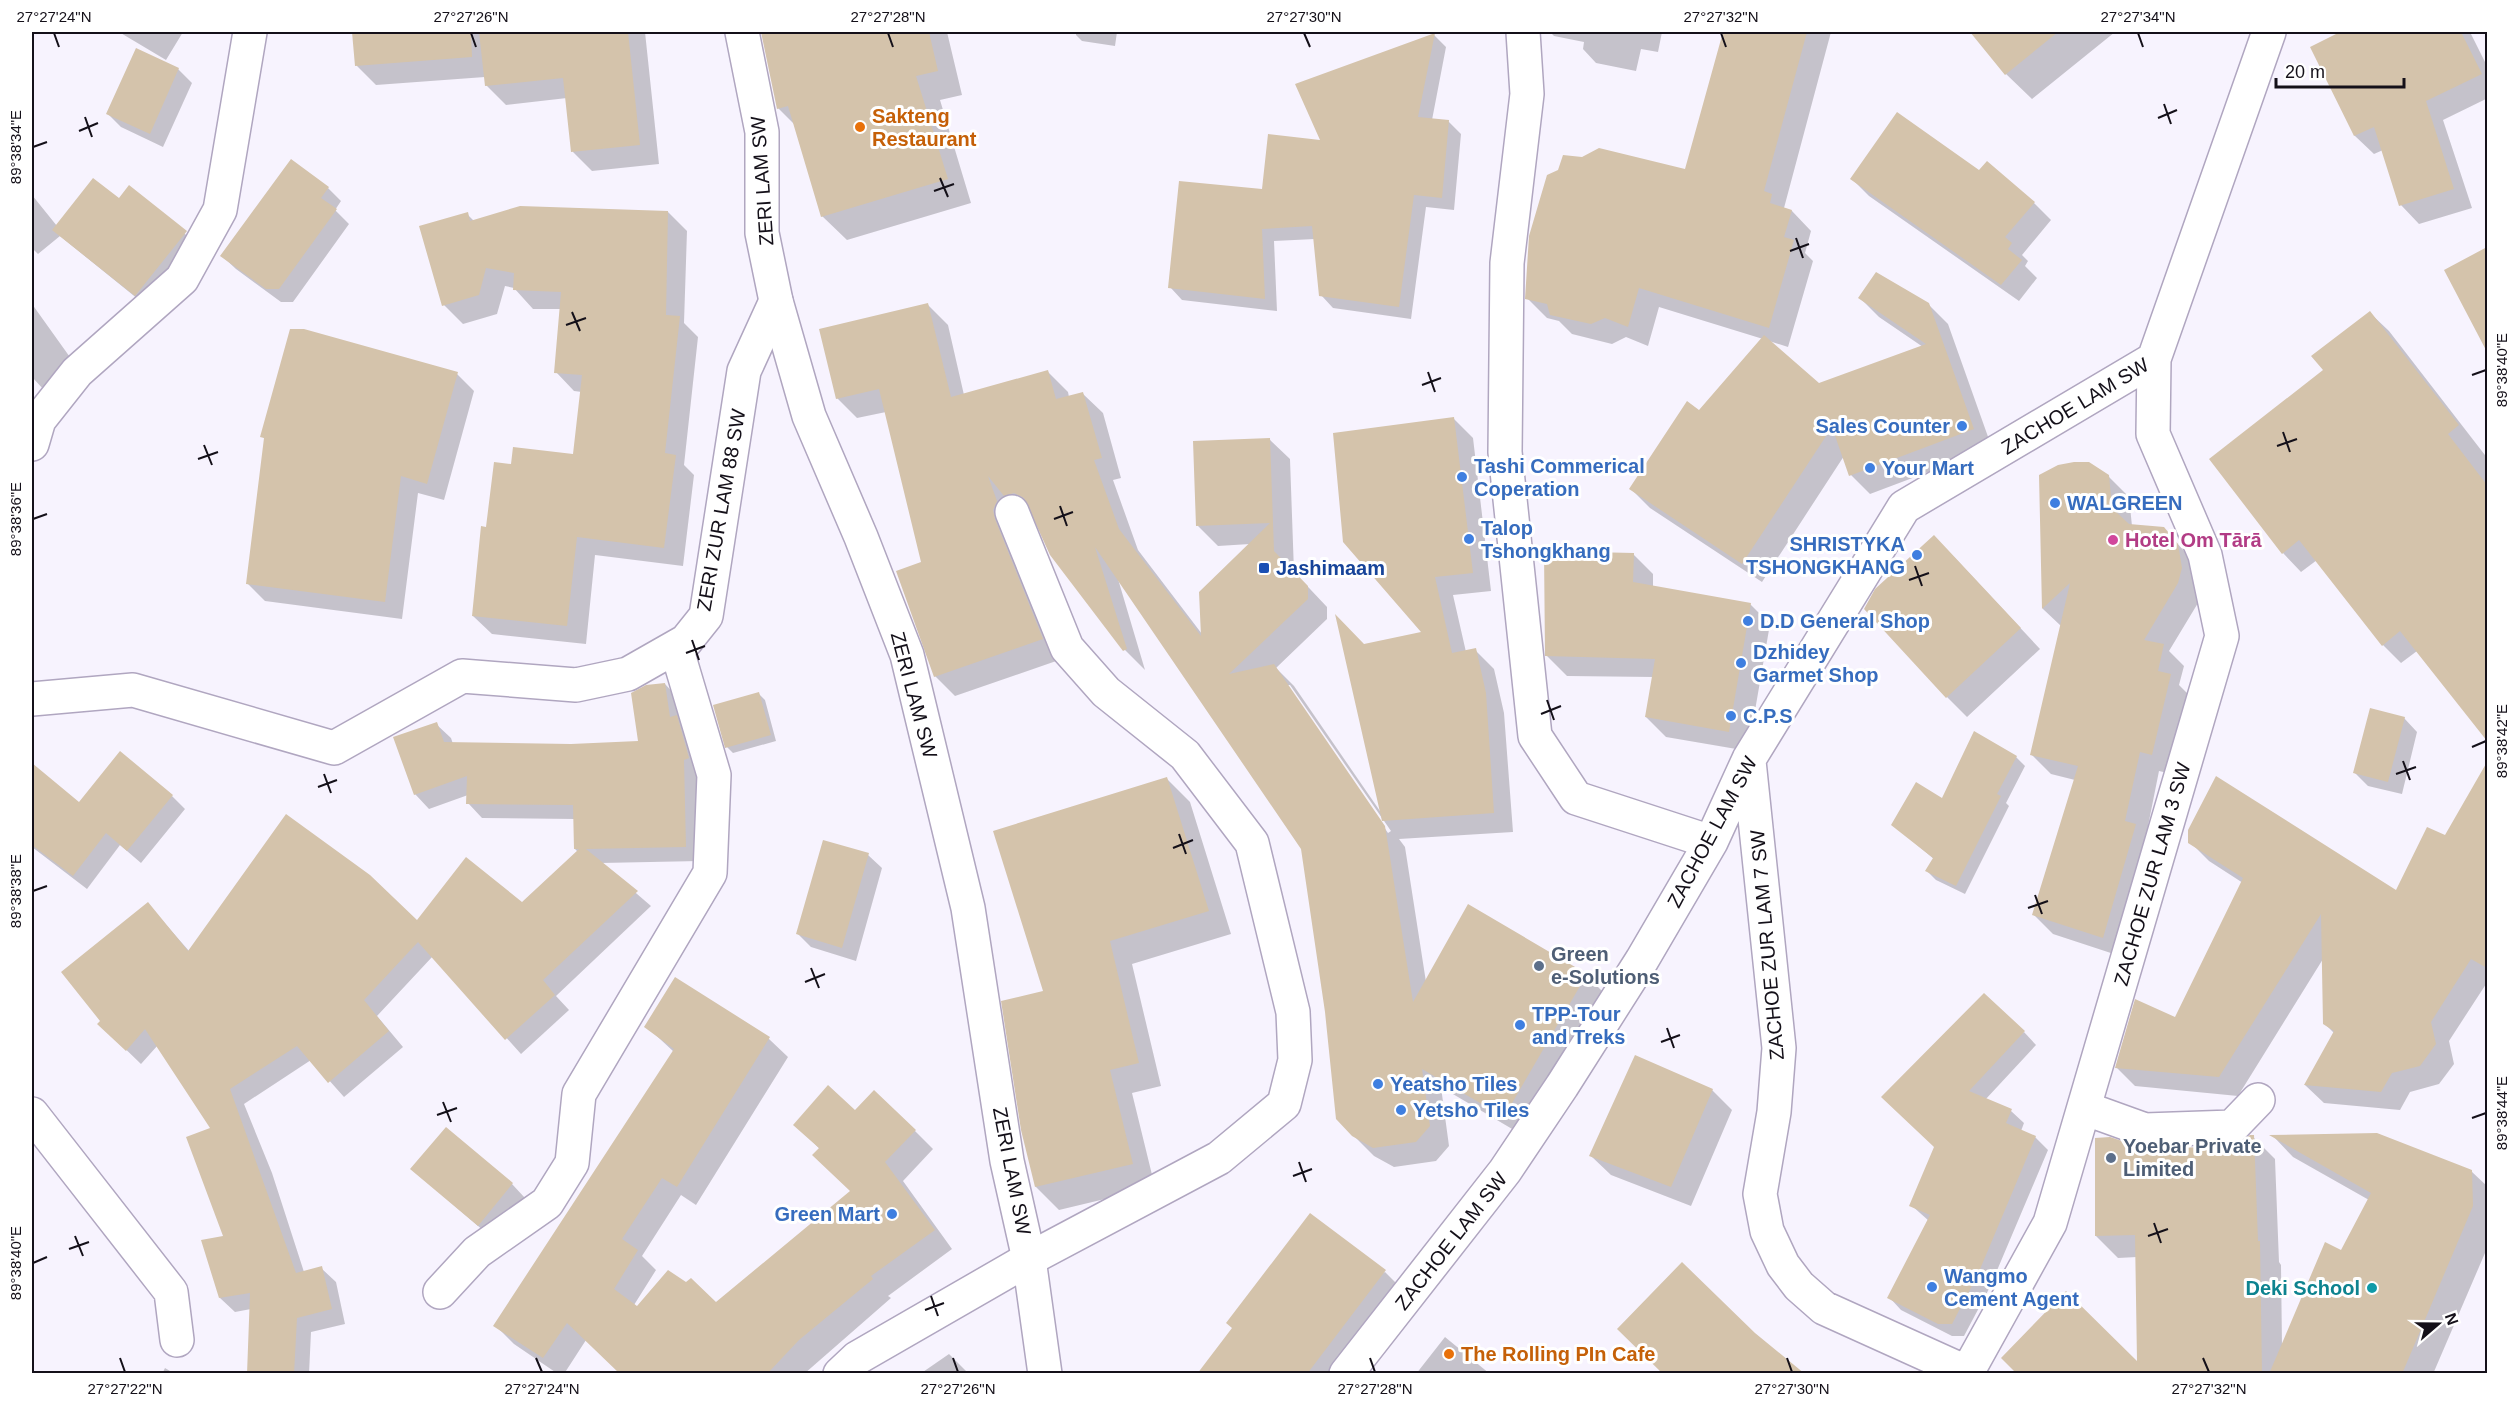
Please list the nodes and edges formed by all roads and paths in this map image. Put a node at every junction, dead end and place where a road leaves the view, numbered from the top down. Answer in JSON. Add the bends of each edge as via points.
{"nodes":[{"id":1,"x":250,"y":32,"type":"edge"},
{"id":2,"x":742,"y":32,"type":"edge"},
{"id":3,"x":1523,"y":32,"type":"edge"},
{"id":4,"x":2269,"y":32,"type":"edge"},
{"id":5,"x":776,"y":301,"type":"junction"},
{"id":6,"x":2154,"y":359,"type":"junction"},
{"id":7,"x":32,"y":444,"type":"edge"},
{"id":8,"x":1012,"y":512,"type":"dead end"},
{"id":9,"x":676,"y":647,"type":"junction"},
{"id":10,"x":32,"y":699,"type":"edge"},
{"id":11,"x":1749,"y":759,"type":"junction"},
{"id":12,"x":1711,"y":842,"type":"junction"},
{"id":13,"x":2258,"y":1100,"type":"dead end"},
{"id":14,"x":2084,"y":1108,"type":"junction"},
{"id":15,"x":32,"y":1113,"type":"edge"},
{"id":16,"x":1029,"y":1259,"type":"junction"},
{"id":17,"x":440,"y":1292,"type":"dead end"},
{"id":18,"x":177,"y":1340,"type":"dead end"},
{"id":19,"x":1967,"y":1373,"type":"edge"},
{"id":20,"x":840,"y":1374,"type":"edge"},
{"id":21,"x":1045,"y":1374,"type":"edge"},
{"id":22,"x":1346,"y":1374,"type":"edge"}],
"edges":[{"from":1,"to":7,"type":"street","via":[[220,210],[182,279],[77,372],[39,420]]},
{"from":2,"to":5,"type":"street","name":"ZERI LAM SW","via":[[762,132],[762,232]]},
{"from":3,"to":12,"type":"street","via":[[1527,94],[1507,263],[1504,452],[1535,736],[1576,798]]},
{"from":4,"to":6,"type":"street","name":"ZACHOE LAM SW"},
{"from":5,"to":9,"type":"street","name":"ZERI ZUR LAM 88 SW","via":[[744,371],[705,616],[686,641]]},
{"from":5,"to":16,"type":"street","name":"ZERI LAM SW","via":[[809,416],[907,655],[968,908],[1007,1161]]},
{"from":6,"to":11,"type":"street","name":"ZACHOE LAM SW","via":[[1904,507]]},
{"from":6,"to":14,"type":"street","name":"ZACHOE ZUR LAM 3 SW","via":[[2153,434],[2205,555],[2222,636]]},
{"from":8,"to":16,"type":"street","via":[[1067,648],[1106,692],[1185,755],[1252,843],[1293,1012],[1295,1060],[1284,1104],[1219,1158]]},
{"from":9,"to":10,"type":"street","name":"ZERI ZUR LAM 88 SW","via":[[628,674],[576,685],[462,676],[333,748],[133,690]]},
{"from":9,"to":17,"type":"street","via":[[714,775],[710,873],[579,1094],[572,1163],[547,1203],[477,1252]]},
{"from":11,"to":12,"type":"street","name":"ZACHOE LAM SW"},
{"from":11,"to":19,"type":"street","name":"ZACHOE ZUR LAM 7 SW","via":[[1779,1048],[1774,1112],[1760,1194],[1767,1232],[1798,1286],[1824,1308]]},
{"from":12,"to":22,"type":"street","name":"ZACHOE LAM SW","via":[[1642,960],[1505,1171]]},
{"from":13,"to":14,"type":"street","via":[[2232,1127],[2145,1130]]},
{"from":14,"to":19,"type":"street","name":"ZACHOE ZUR LAM 3 SW","via":[[2050,1223]]},
{"from":15,"to":18,"type":"street","via":[[171,1292]]},
{"from":16,"to":20,"type":"street","via":[[857,1358]]},
{"from":16,"to":21,"type":"street","name":"ZERI LAM SW"}]}
